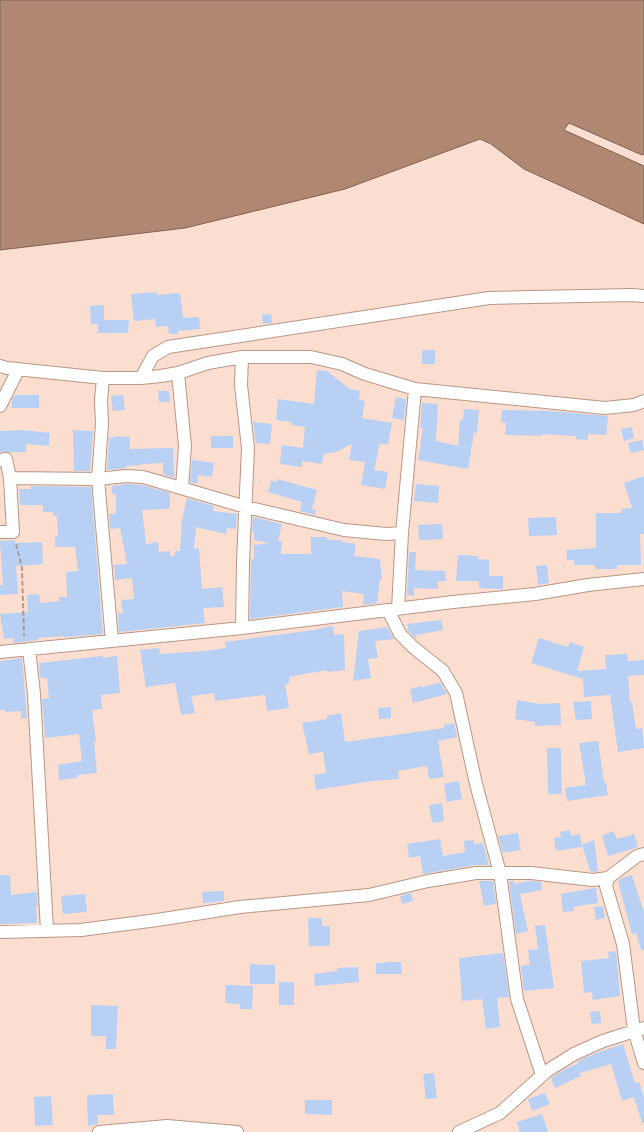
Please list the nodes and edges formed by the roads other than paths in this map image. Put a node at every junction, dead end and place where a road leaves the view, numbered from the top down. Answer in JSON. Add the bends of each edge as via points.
{"nodes":[{"id":1,"x":644,"y":296,"type":"edge"},
{"id":2,"x":242,"y":357,"type":"junction"},
{"id":3,"x":0,"y":366,"type":"edge"},
{"id":4,"x":18,"y":370,"type":"junction"},
{"id":5,"x":178,"y":373,"type":"junction"},
{"id":6,"x":103,"y":378,"type":"junction"},
{"id":7,"x":141,"y":378,"type":"junction"},
{"id":8,"x":415,"y":389,"type":"junction"},
{"id":9,"x":644,"y":401,"type":"edge"},
{"id":10,"x":0,"y":406,"type":"edge"},
{"id":11,"x":0,"y":460,"type":"edge"},
{"id":12,"x":10,"y":478,"type":"junction"},
{"id":13,"x":98,"y":479,"type":"junction"},
{"id":14,"x":182,"y":487,"type":"junction"},
{"id":15,"x":246,"y":507,"type":"junction"},
{"id":16,"x":6,"y":532,"type":"edge"},
{"id":17,"x":402,"y":533,"type":"junction"},
{"id":18,"x":644,"y":580,"type":"edge"},
{"id":19,"x":393,"y":610,"type":"junction"},
{"id":20,"x":242,"y":628,"type":"junction"},
{"id":21,"x":112,"y":641,"type":"junction"},
{"id":22,"x":26,"y":650,"type":"junction"},
{"id":23,"x":0,"y":652,"type":"edge"},
{"id":24,"x":644,"y":854,"type":"edge"},
{"id":25,"x":500,"y":873,"type":"junction"},
{"id":26,"x":608,"y":878,"type":"junction"},
{"id":27,"x":46,"y":930,"type":"junction"},
{"id":28,"x":0,"y":932,"type":"edge"},
{"id":29,"x":639,"y":1029,"type":"edge"},
{"id":30,"x":644,"y":1063,"type":"edge"},
{"id":31,"x":542,"y":1076,"type":"junction"},
{"id":32,"x":99,"y":1132,"type":"edge"},
{"id":33,"x":238,"y":1132,"type":"edge"},
{"id":34,"x":459,"y":1132,"type":"edge"}],
"edges":[{"from":1,"to":7,"type":"street","via":[[490,298],[168,347],[153,356]]},
{"from":2,"to":5,"type":"street"},
{"from":2,"to":8,"type":"street","via":[[311,357]]},
{"from":2,"to":15,"type":"street","via":[[241,385],[248,448]]},
{"from":3,"to":4,"type":"street"},
{"from":4,"to":6,"type":"street"},
{"from":4,"to":10,"type":"street"},
{"from":5,"to":7,"type":"street"},
{"from":5,"to":14,"type":"street","via":[[185,446]]},
{"from":6,"to":7,"type":"street"},
{"from":6,"to":13,"type":"street"},
{"from":8,"to":9,"type":"street","via":[[606,408]]},
{"from":8,"to":17,"type":"street"},
{"from":11,"to":12,"type":"street","via":[[6,459]]},
{"from":12,"to":13,"type":"street"},
{"from":12,"to":16,"type":"street"},
{"from":13,"to":14,"type":"street","via":[[143,477]]},
{"from":13,"to":21,"type":"street"},
{"from":14,"to":15,"type":"street"},
{"from":15,"to":17,"type":"street","via":[[344,530]]},
{"from":15,"to":20,"type":"street"},
{"from":17,"to":19,"type":"street"},
{"from":18,"to":19,"type":"street"},
{"from":19,"to":20,"type":"street"},
{"from":19,"to":25,"type":"street","via":[[400,634],[443,672],[456,693]]},
{"from":20,"to":21,"type":"street"},
{"from":21,"to":22,"type":"street"},
{"from":22,"to":23,"type":"street"},
{"from":22,"to":27,"type":"street","via":[[34,694]]},
{"from":24,"to":26,"type":"street"},
{"from":25,"to":26,"type":"street","via":[[593,880]]},
{"from":25,"to":27,"type":"street","via":[[428,881],[369,895],[240,907],[81,930]]},
{"from":25,"to":31,"type":"street","via":[[516,998]]},
{"from":26,"to":29,"type":"street","via":[[606,886],[623,944]]},
{"from":27,"to":28,"type":"street"},
{"from":29,"to":30,"type":"street"},
{"from":29,"to":31,"type":"street","via":[[574,1054]]},
{"from":31,"to":34,"type":"street","via":[[500,1113]]},
{"from":32,"to":33,"type":"street","via":[[167,1126]]}]}
